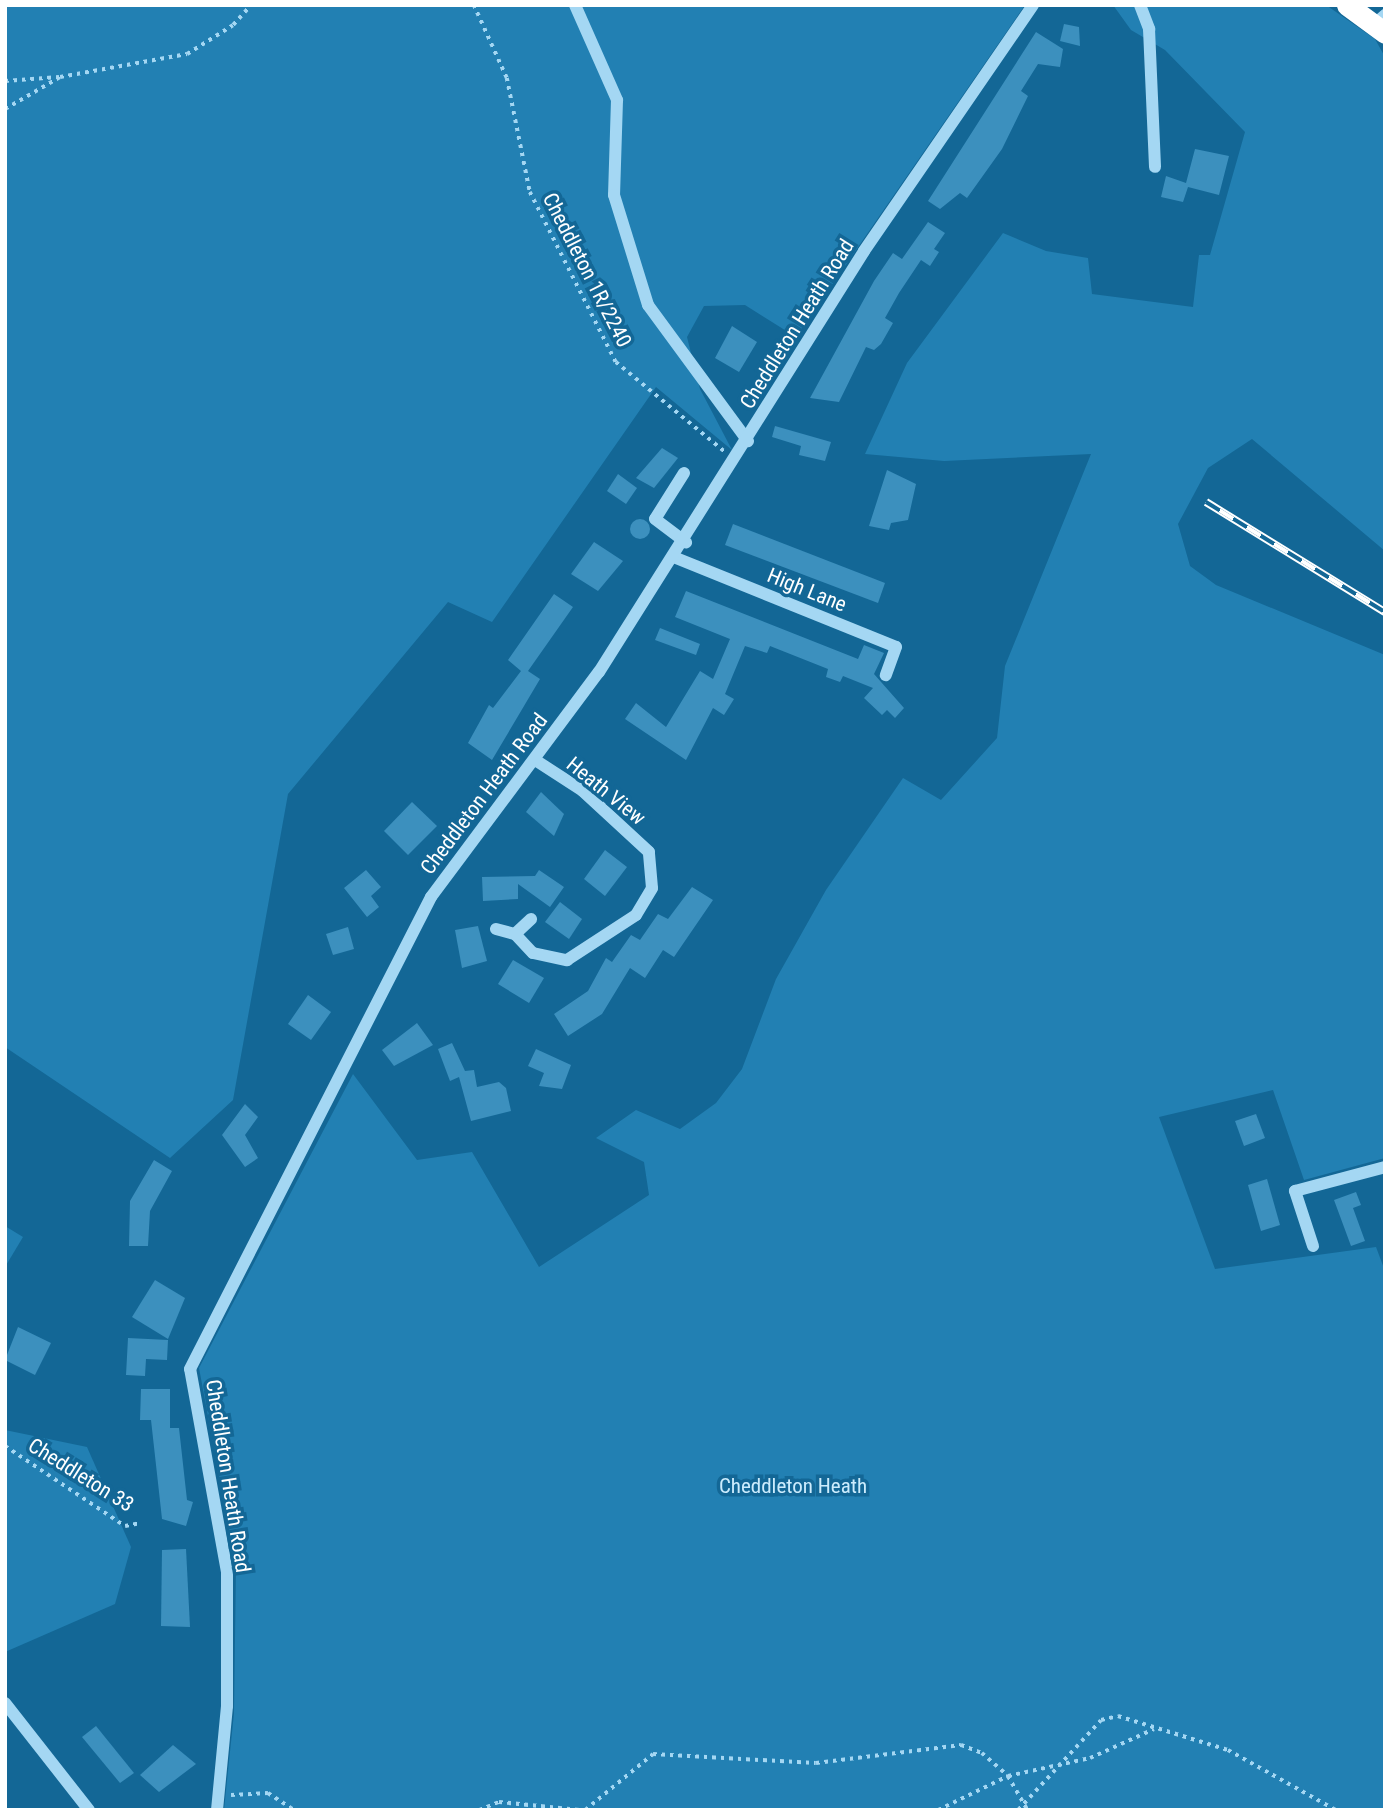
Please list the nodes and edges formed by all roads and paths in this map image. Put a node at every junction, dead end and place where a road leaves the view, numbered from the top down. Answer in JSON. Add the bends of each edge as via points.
{"nodes":[{"id":1,"x":251,"y":5,"type":"edge"},
{"id":2,"x":474,"y":5,"type":"edge"},
{"id":3,"x":575,"y":5,"type":"edge"},
{"id":4,"x":1033,"y":5,"type":"edge"},
{"id":5,"x":1140,"y":5,"type":"edge"},
{"id":6,"x":1347,"y":5,"type":"edge"},
{"id":7,"x":1382,"y":24,"type":"edge"},
{"id":8,"x":60,"y":77,"type":"junction"},
{"id":9,"x":5,"y":80,"type":"edge"},
{"id":10,"x":5,"y":109,"type":"edge"},
{"id":11,"x":1154,"y":167,"type":"dead end"},
{"id":12,"x":748,"y":441,"type":"junction"},
{"id":13,"x":736,"y":460,"type":"junction"},
{"id":14,"x":684,"y":473,"type":"dead end"},
{"id":15,"x":686,"y":542,"type":"junction"},
{"id":16,"x":676,"y":558,"type":"junction"},
{"id":17,"x":886,"y":675,"type":"dead end"},
{"id":18,"x":535,"y":760,"type":"junction"},
{"id":19,"x":531,"y":919,"type":"dead end"},
{"id":20,"x":496,"y":929,"type":"dead end"},
{"id":21,"x":515,"y":934,"type":"junction"},
{"id":22,"x":1385,"y":1167,"type":"edge"},
{"id":23,"x":1313,"y":1246,"type":"dead end"},
{"id":24,"x":5,"y":1446,"type":"edge"},
{"id":25,"x":141,"y":1523,"type":"dead end"},
{"id":26,"x":5,"y":1703,"type":"edge"},
{"id":27,"x":1154,"y":1729,"type":"junction"},
{"id":28,"x":1055,"y":1768,"type":"junction"},
{"id":29,"x":1008,"y":1776,"type":"junction"},
{"id":30,"x":220,"y":1796,"type":"junction"},
{"id":31,"x":1023,"y":1802,"type":"junction"},
{"id":32,"x":89,"y":1810,"type":"edge"},
{"id":33,"x":217,"y":1810,"type":"edge"},
{"id":34,"x":293,"y":1810,"type":"edge"},
{"id":35,"x":479,"y":1810,"type":"edge"},
{"id":36,"x":580,"y":1810,"type":"edge"},
{"id":37,"x":585,"y":1810,"type":"edge"},
{"id":38,"x":938,"y":1810,"type":"edge"},
{"id":39,"x":1018,"y":1810,"type":"edge"},
{"id":40,"x":1028,"y":1810,"type":"edge"},
{"id":41,"x":1336,"y":1810,"type":"edge"}],
"edges":[{"from":1,"to":8,"type":"path","via":[[233,25],[187,54]]},
{"from":2,"to":13,"type":"path","name":"Cheddleton 1R/2240","via":[[507,78],[530,192],[616,362]]},
{"from":3,"to":12,"type":"street","via":[[617,100],[614,195],[648,305]]},
{"from":4,"to":12,"type":"street","name":"Cheddleton Heath Road","via":[[864,251]]},
{"from":5,"to":11,"type":"street","via":[[1149,29]]},
{"from":6,"to":7,"type":"highway"},
{"from":8,"to":9,"type":"path"},
{"from":8,"to":10,"type":"path"},
{"from":12,"to":13,"type":"street","name":"Cheddleton Heath Road"},
{"from":13,"to":15,"type":"street","name":"Cheddleton Heath Road"},
{"from":14,"to":15,"type":"street","via":[[655,519]]},
{"from":15,"to":16,"type":"street","name":"Cheddleton Heath Road"},
{"from":16,"to":17,"type":"street","name":"High Lane","via":[[896,647]]},
{"from":16,"to":18,"type":"street","name":"Cheddleton Heath Road"},
{"from":18,"to":21,"type":"street","name":"Heath View","via":[[583,790],[649,852],[652,888],[636,915],[567,960],[533,953]]},
{"from":18,"to":30,"type":"street","name":"Cheddleton Heath Road","via":[[431,897],[190,1368],[227,1572],[228,1706]]},
{"from":19,"to":21,"type":"street"},
{"from":20,"to":21,"type":"street","name":"Heath View"},
{"from":22,"to":23,"type":"street","via":[[1295,1191]]},
{"from":24,"to":25,"type":"path","name":"Cheddleton 33","via":[[125,1526]]},
{"from":26,"to":32,"type":"street"},
{"from":27,"to":28,"type":"path"},
{"from":27,"to":28,"type":"path","via":[[1118,1716],[1101,1720]]},
{"from":27,"to":41,"type":"path","via":[[1228,1750]]},
{"from":28,"to":29,"type":"path"},
{"from":28,"to":31,"type":"path"},
{"from":29,"to":31,"type":"path"},
{"from":29,"to":37,"type":"path","via":[[961,1745],[816,1763],[653,1754]]},
{"from":29,"to":38,"type":"path"},
{"from":30,"to":33,"type":"street","name":"Cheddleton Heath Road"},
{"from":30,"to":34,"type":"path","via":[[268,1793]]},
{"from":31,"to":39,"type":"path"},
{"from":31,"to":40,"type":"path"},
{"from":35,"to":36,"type":"path","via":[[499,1802]]}]}
